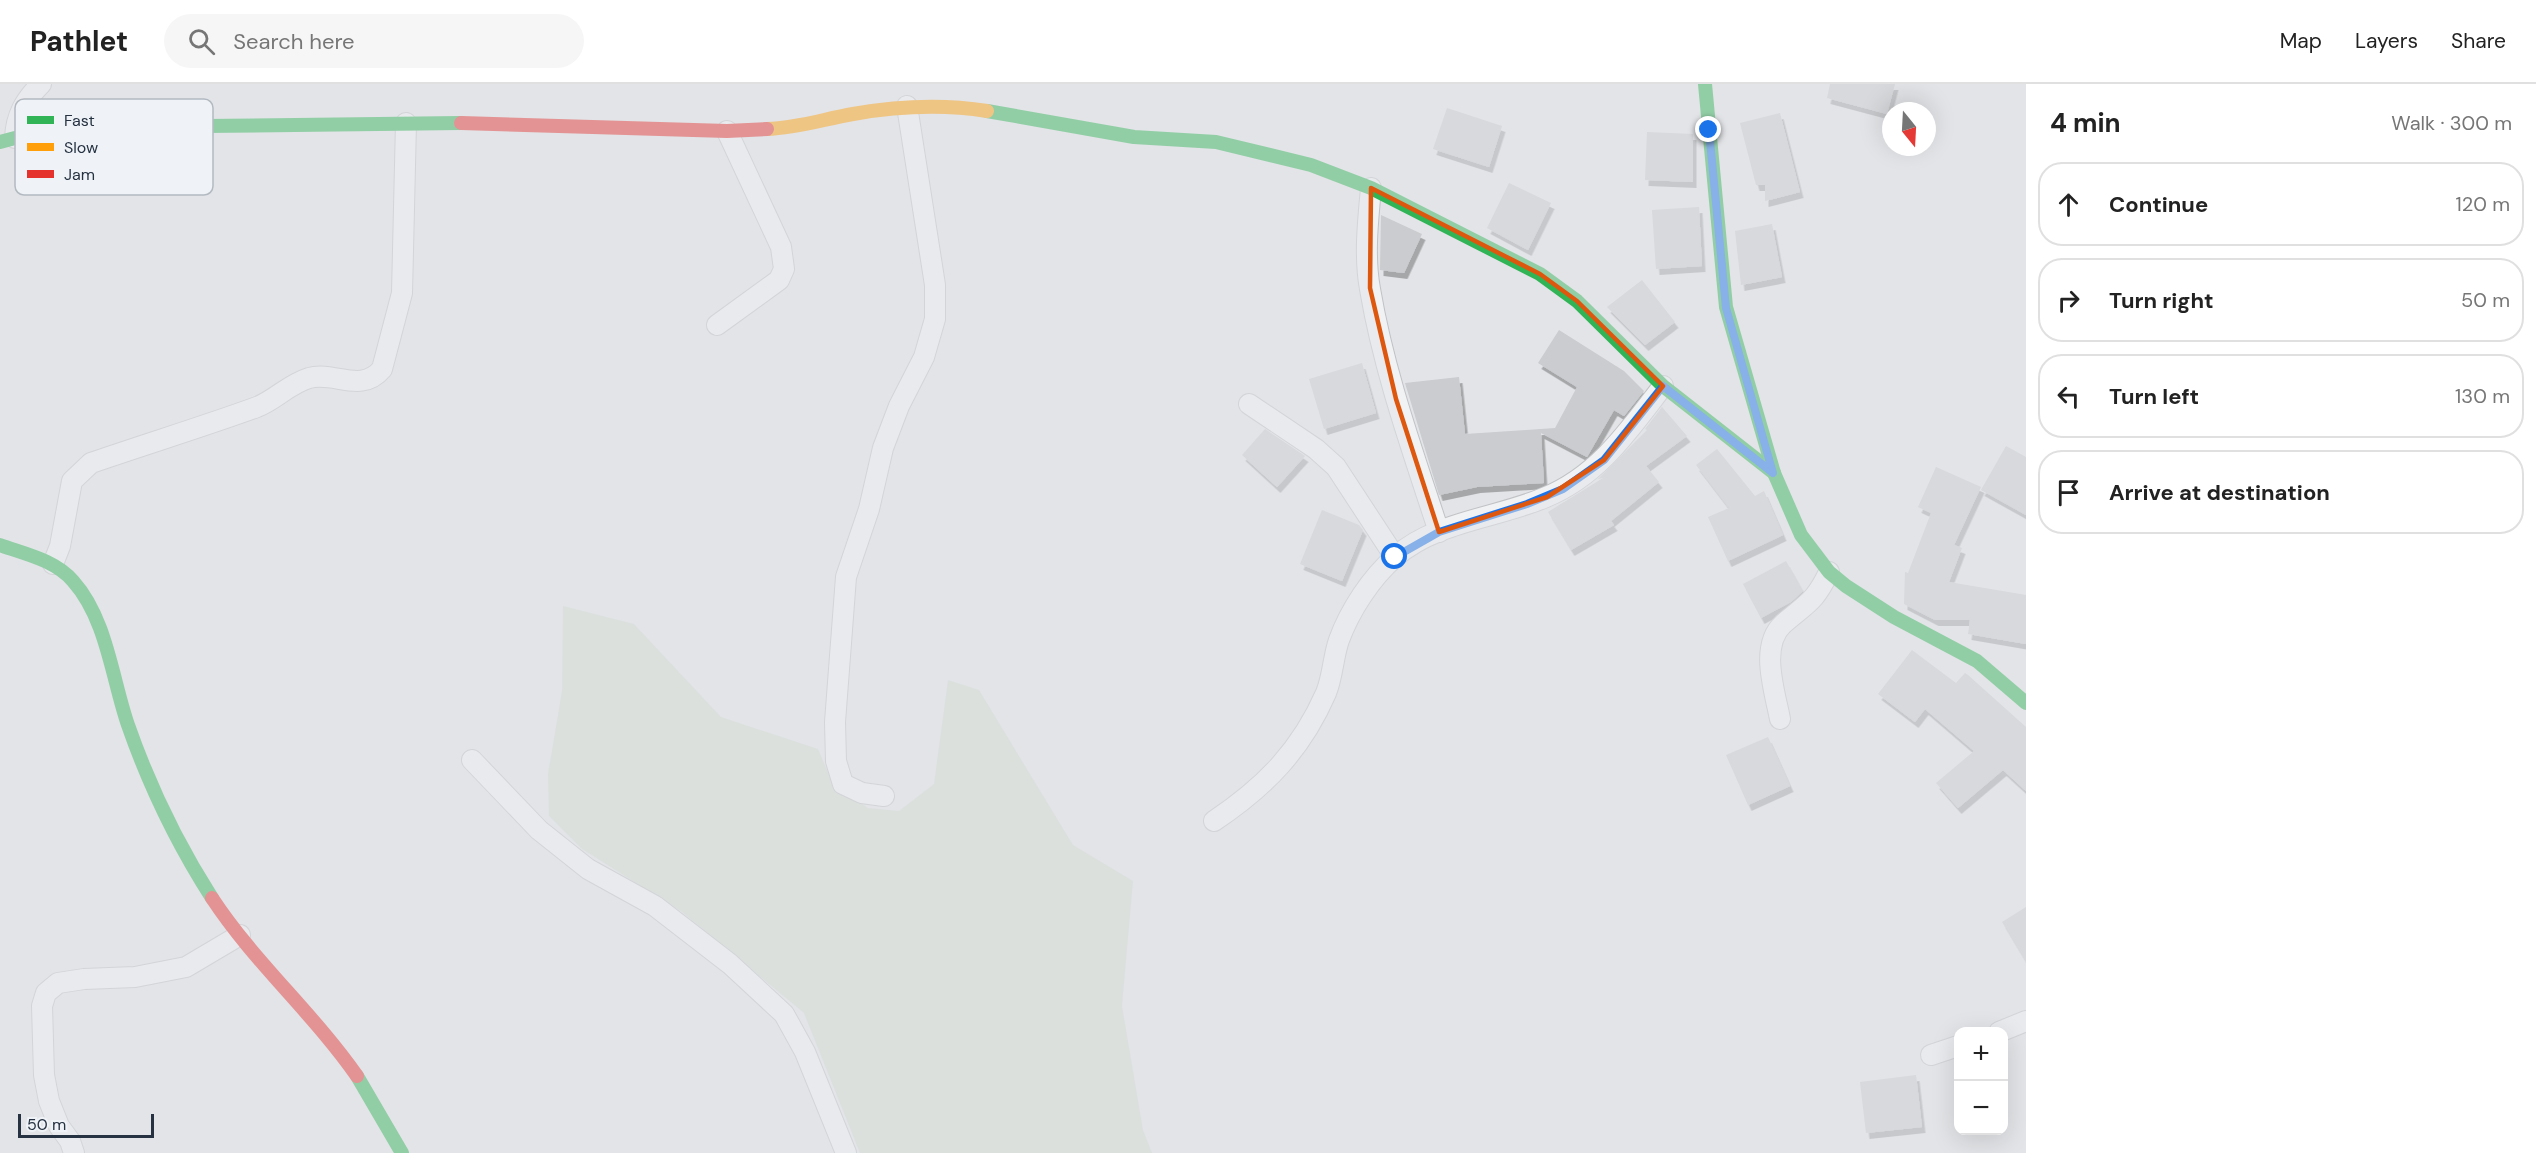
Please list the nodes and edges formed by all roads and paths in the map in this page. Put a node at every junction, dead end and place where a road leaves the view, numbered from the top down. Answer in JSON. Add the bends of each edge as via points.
{"nodes":[{"id":1,"x":41,"y":84,"type":"edge"},
{"id":2,"x":1706,"y":84,"type":"edge"},
{"id":3,"x":27,"y":99,"type":"edge"},
{"id":4,"x":907,"y":106,"type":"junction"},
{"id":5,"x":406,"y":123,"type":"junction"},
{"id":6,"x":15,"y":124,"type":"edge"},
{"id":7,"x":213,"y":126,"type":"edge"},
{"id":8,"x":727,"y":131,"type":"junction"},
{"id":9,"x":8,"y":140,"type":"edge"},
{"id":10,"x":1371,"y":188,"type":"junction"},
{"id":11,"x":717,"y":325,"type":"dead end"},
{"id":12,"x":1663,"y":386,"type":"junction"},
{"id":13,"x":1249,"y":404,"type":"dead end"},
{"id":14,"x":1773,"y":473,"type":"junction"},
{"id":15,"x":1439,"y":532,"type":"junction"},
{"id":16,"x":0,"y":545,"type":"edge"},
{"id":17,"x":1395,"y":557,"type":"junction"},
{"id":18,"x":53,"y":564,"type":"junction"},
{"id":19,"x":1829,"y":572,"type":"junction"},
{"id":20,"x":2026,"y":703,"type":"edge"},
{"id":21,"x":1780,"y":719,"type":"dead end"},
{"id":22,"x":472,"y":760,"type":"dead end"},
{"id":23,"x":884,"y":796,"type":"dead end"},
{"id":24,"x":1214,"y":820,"type":"dead end"},
{"id":25,"x":240,"y":935,"type":"junction"},
{"id":26,"x":2026,"y":1021,"type":"edge"},
{"id":27,"x":2008,"y":1028,"type":"edge"},
{"id":28,"x":1954,"y":1048,"type":"edge"},
{"id":29,"x":1931,"y":1055,"type":"dead end"},
{"id":30,"x":74,"y":1153,"type":"edge"},
{"id":31,"x":402,"y":1153,"type":"edge"},
{"id":32,"x":846,"y":1153,"type":"edge"}],
"edges":[{"from":1,"to":3,"type":"street"},
{"from":2,"to":14,"type":"street","via":[[1726,308]]},
{"from":4,"to":8,"type":"street","via":[[796,128]]},
{"from":4,"to":10,"type":"street","via":[[955,106],[1134,137],[1216,142],[1268,152]]},
{"from":4,"to":23,"type":"street","via":[[935,285],[935,319],[924,357],[883,448],[869,509],[846,578],[835,722],[836,761],[843,784],[862,793]]},
{"from":5,"to":7,"type":"street"},
{"from":5,"to":8,"type":"street"},
{"from":5,"to":18,"type":"street","via":[[402,293],[382,369],[375,378],[364,382],[310,378],[259,406],[91,463],[72,481]]},
{"from":6,"to":9,"type":"street"},
{"from":8,"to":11,"type":"street","via":[[781,247],[784,269],[779,280]]},
{"from":10,"to":12,"type":"street","via":[[1558,286]]},
{"from":10,"to":15,"type":"street","via":[[1367,253],[1370,288],[1396,399]]},
{"from":12,"to":14,"type":"street"},
{"from":12,"to":15,"type":"street","via":[[1610,454],[1572,484],[1527,504]]},
{"from":13,"to":17,"type":"street","via":[[1336,467]]},
{"from":14,"to":19,"type":"street","via":[[1801,535]]},
{"from":15,"to":17,"type":"street"},
{"from":16,"to":18,"type":"street"},
{"from":17,"to":24,"type":"street","via":[[1371,582],[1349,617],[1327,690],[1292,753],[1249,798]]},
{"from":18,"to":25,"type":"street","via":[[84,597],[150,778],[197,872]]},
{"from":19,"to":20,"type":"street","via":[[1894,617],[1977,661]]},
{"from":19,"to":21,"type":"street","via":[[1811,603],[1783,624],[1773,638],[1772,678]]},
{"from":22,"to":32,"type":"street","via":[[539,830],[588,870],[655,906],[730,964],[784,1014],[806,1052]]},
{"from":25,"to":30,"type":"street","via":[[204,958],[167,973],[84,979],[51,986],[42,1006],[44,1075],[58,1126]]},
{"from":25,"to":31,"type":"street","via":[[338,1048]]},
{"from":26,"to":27,"type":"street"},
{"from":28,"to":29,"type":"street"}]}
